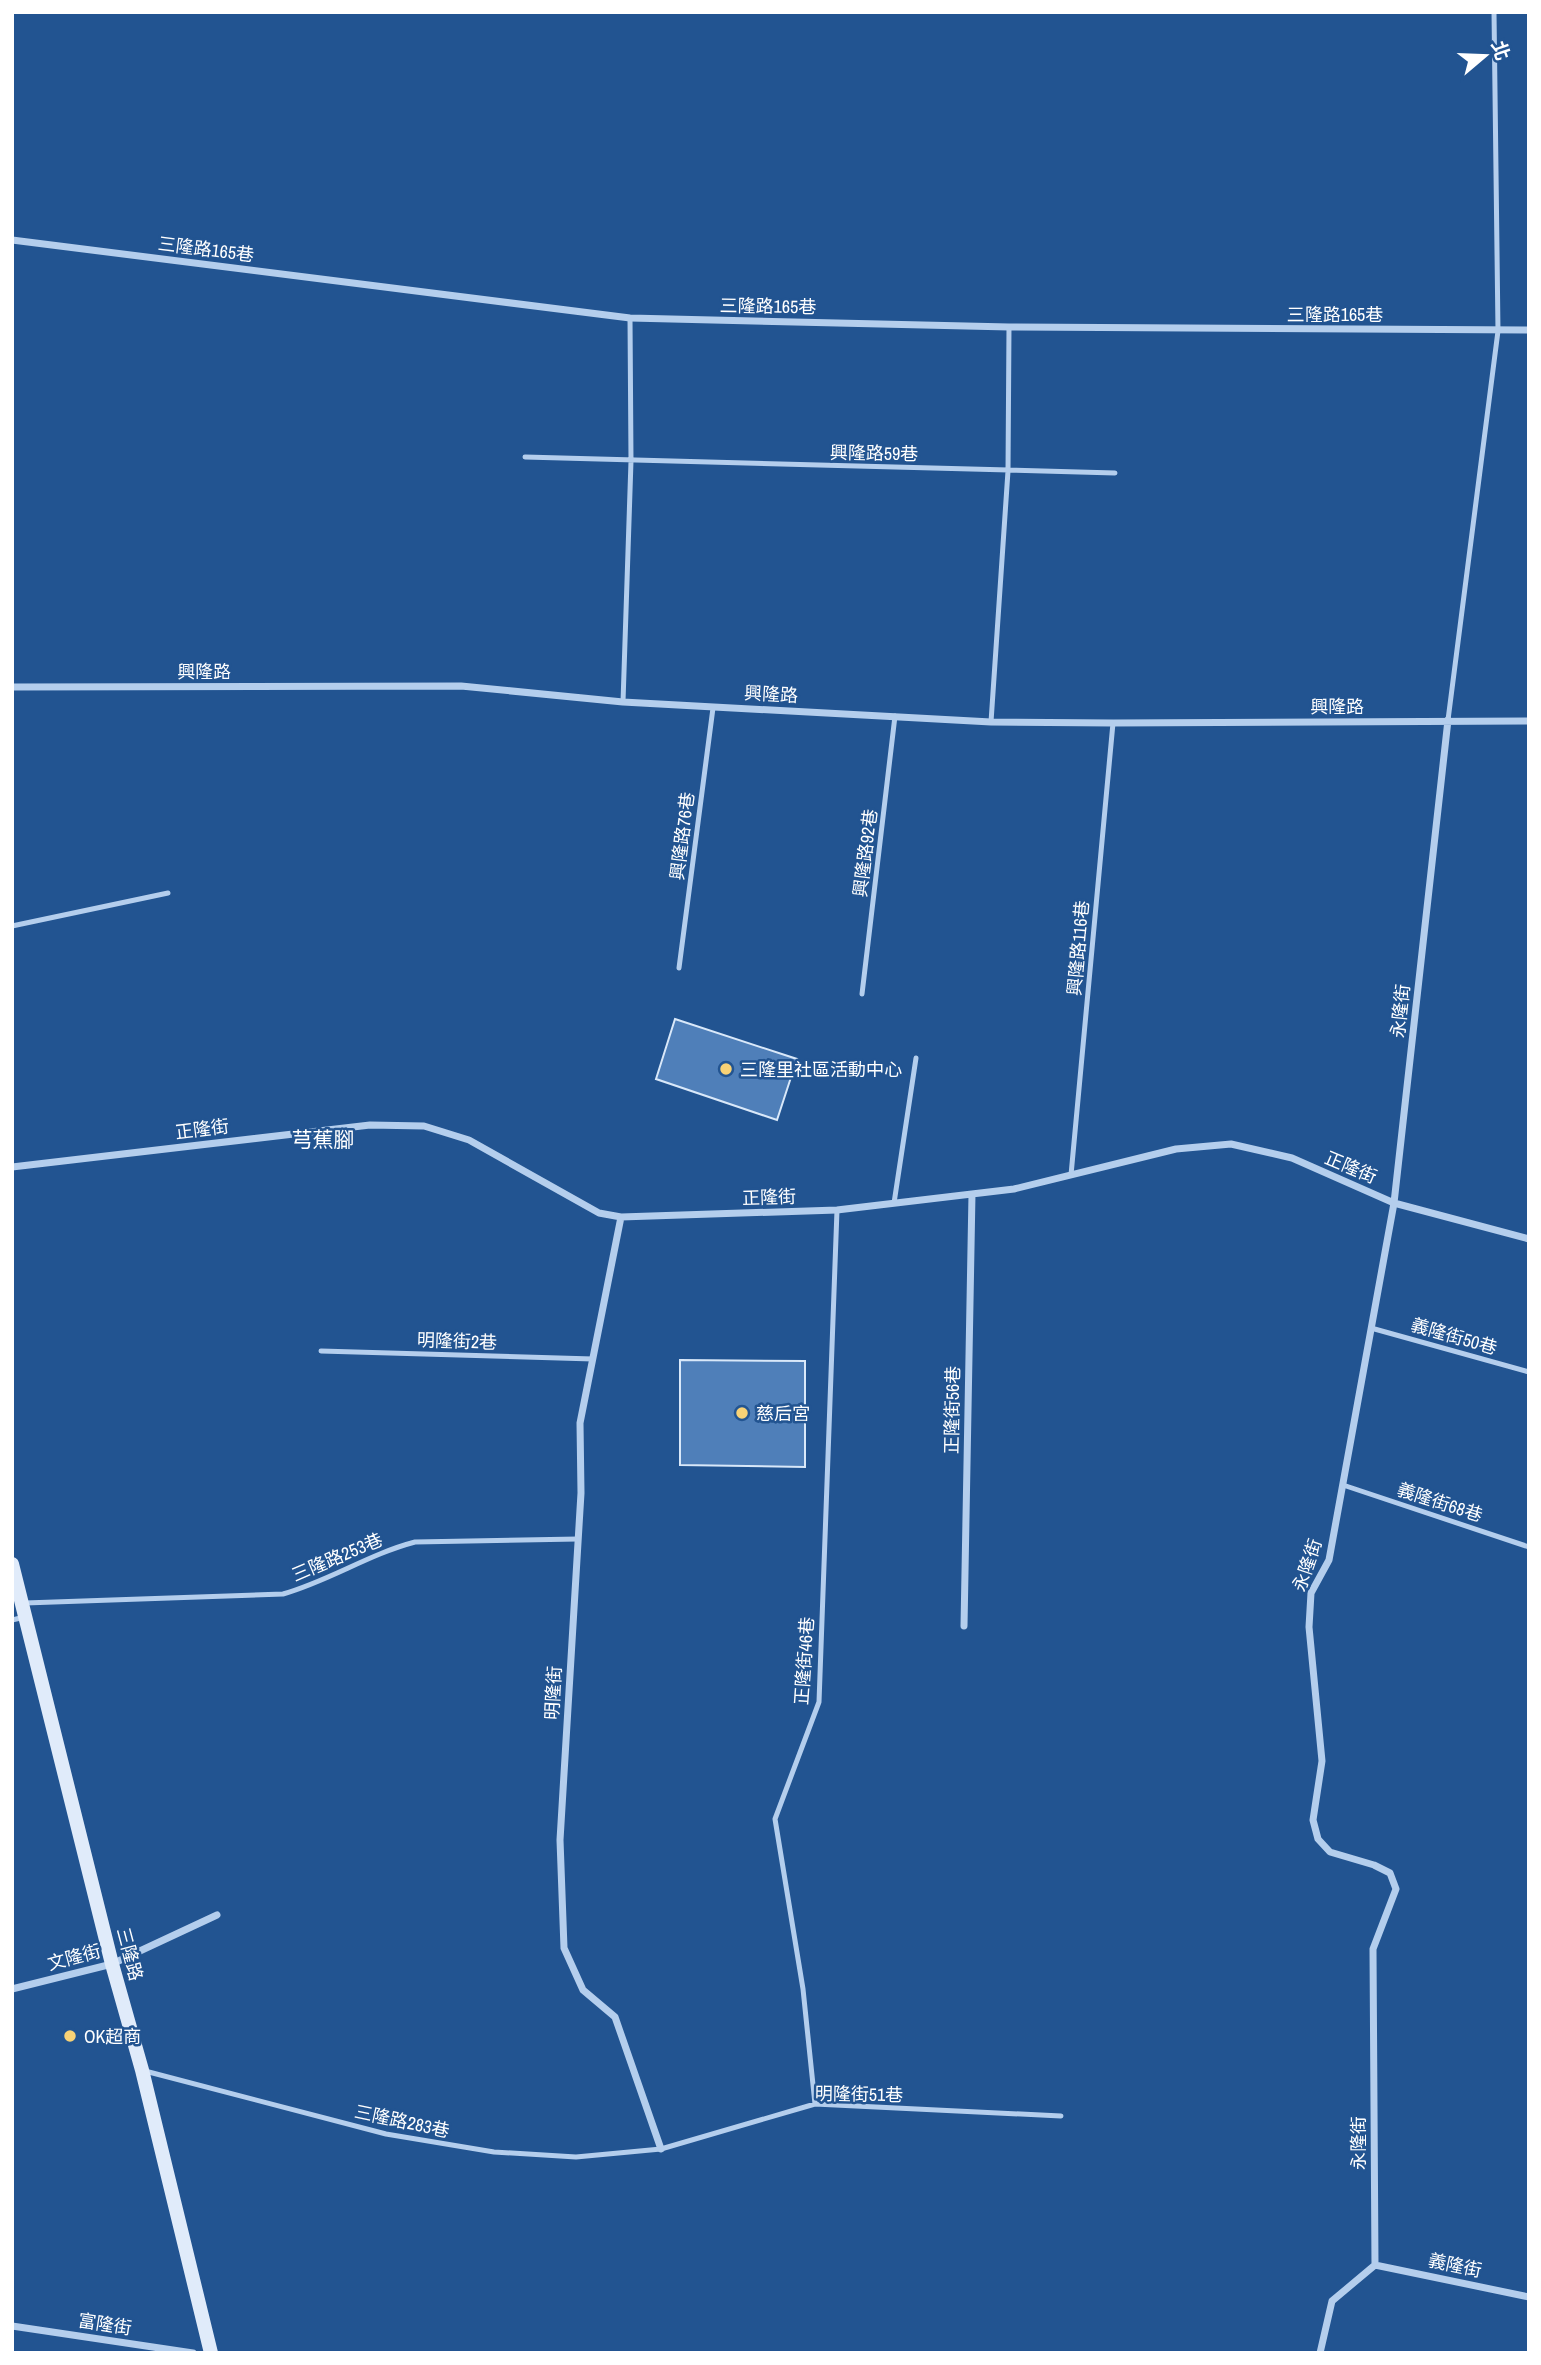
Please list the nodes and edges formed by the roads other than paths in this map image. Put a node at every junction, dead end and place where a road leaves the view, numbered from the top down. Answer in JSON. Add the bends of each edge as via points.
{"nodes":[{"id":1,"x":1494,"y":12,"type":"edge"},
{"id":2,"x":12,"y":240,"type":"edge"},
{"id":3,"x":630,"y":318,"type":"junction"},
{"id":4,"x":1009,"y":327,"type":"junction"},
{"id":5,"x":1529,"y":330,"type":"edge"},
{"id":6,"x":1498,"y":331,"type":"junction"},
{"id":7,"x":525,"y":457,"type":"dead end"},
{"id":8,"x":631,"y":461,"type":"junction"},
{"id":9,"x":1008,"y":471,"type":"junction"},
{"id":10,"x":1115,"y":473,"type":"dead end"},
{"id":11,"x":12,"y":687,"type":"edge"},
{"id":12,"x":623,"y":702,"type":"junction"},
{"id":13,"x":713,"y":708,"type":"junction"},
{"id":14,"x":895,"y":716,"type":"junction"},
{"id":15,"x":1448,"y":720,"type":"junction"},
{"id":16,"x":1529,"y":721,"type":"edge"},
{"id":17,"x":991,"y":722,"type":"junction"},
{"id":18,"x":1113,"y":723,"type":"junction"},
{"id":19,"x":168,"y":893,"type":"dead end"},
{"id":20,"x":12,"y":926,"type":"edge"},
{"id":21,"x":679,"y":968,"type":"dead end"},
{"id":22,"x":862,"y":994,"type":"dead end"},
{"id":23,"x":916,"y":1058,"type":"dead end"},
{"id":24,"x":12,"y":1167,"type":"edge"},
{"id":25,"x":1071,"y":1175,"type":"junction"},
{"id":26,"x":972,"y":1194,"type":"junction"},
{"id":27,"x":894,"y":1203,"type":"junction"},
{"id":28,"x":1394,"y":1203,"type":"junction"},
{"id":29,"x":837,"y":1210,"type":"junction"},
{"id":30,"x":621,"y":1217,"type":"junction"},
{"id":31,"x":1529,"y":1239,"type":"edge"},
{"id":32,"x":1371,"y":1328,"type":"junction"},
{"id":33,"x":321,"y":1351,"type":"dead end"},
{"id":34,"x":593,"y":1359,"type":"junction"},
{"id":35,"x":1529,"y":1372,"type":"edge"},
{"id":36,"x":1343,"y":1485,"type":"junction"},
{"id":37,"x":578,"y":1539,"type":"junction"},
{"id":38,"x":1529,"y":1547,"type":"edge"},
{"id":39,"x":12,"y":1564,"type":"edge"},
{"id":40,"x":20,"y":1613,"type":"edge"},
{"id":41,"x":964,"y":1626,"type":"dead end"},
{"id":42,"x":217,"y":1915,"type":"dead end"},
{"id":43,"x":112,"y":1964,"type":"junction"},
{"id":44,"x":12,"y":1989,"type":"edge"},
{"id":45,"x":142,"y":2070,"type":"junction"},
{"id":46,"x":815,"y":2104,"type":"junction"},
{"id":47,"x":1061,"y":2116,"type":"dead end"},
{"id":48,"x":661,"y":2149,"type":"junction"},
{"id":49,"x":1375,"y":2265,"type":"junction"},
{"id":50,"x":1529,"y":2297,"type":"edge"},
{"id":51,"x":12,"y":2326,"type":"edge"},
{"id":52,"x":193,"y":2353,"type":"edge"},
{"id":53,"x":211,"y":2353,"type":"edge"},
{"id":54,"x":1320,"y":2353,"type":"edge"}],
"edges":[{"from":1,"to":6,"type":"lane"},
{"from":2,"to":3,"type":"street","name":"三隆路165巷"},
{"from":3,"to":4,"type":"street","name":"三隆路165巷"},
{"from":3,"to":8,"type":"lane"},
{"from":4,"to":6,"type":"street","name":"三隆路165巷"},
{"from":4,"to":9,"type":"lane"},
{"from":5,"to":6,"type":"street","name":"三隆路165巷"},
{"from":6,"to":15,"type":"lane"},
{"from":7,"to":8,"type":"lane","name":"興隆路59巷"},
{"from":8,"to":9,"type":"lane","name":"興隆路59巷"},
{"from":8,"to":12,"type":"lane"},
{"from":9,"to":10,"type":"lane","name":"興隆路59巷"},
{"from":9,"to":17,"type":"lane"},
{"from":11,"to":12,"type":"street","name":"興隆路","via":[[461,686]]},
{"from":12,"to":13,"type":"street","name":"興隆路"},
{"from":13,"to":14,"type":"street","name":"興隆路"},
{"from":13,"to":21,"type":"lane","name":"興隆路76巷"},
{"from":14,"to":17,"type":"street","name":"興隆路"},
{"from":14,"to":22,"type":"lane","name":"興隆路92巷"},
{"from":15,"to":16,"type":"street","name":"興隆路"},
{"from":15,"to":18,"type":"street","name":"興隆路"},
{"from":15,"to":28,"type":"street","name":"永隆街"},
{"from":17,"to":18,"type":"street","name":"興隆路"},
{"from":18,"to":25,"type":"lane","name":"興隆路116巷"},
{"from":19,"to":20,"type":"lane"},
{"from":23,"to":27,"type":"lane"},
{"from":24,"to":30,"type":"street","name":"正隆街","via":[[370,1125],[424,1126],[468,1140],[599,1213]]},
{"from":25,"to":26,"type":"street","name":"正隆街"},
{"from":25,"to":28,"type":"street","name":"正隆街","via":[[1176,1149],[1231,1144],[1292,1158]]},
{"from":26,"to":27,"type":"street","name":"正隆街"},
{"from":26,"to":41,"type":"street","name":"正隆街56巷"},
{"from":27,"to":29,"type":"street","name":"正隆街"},
{"from":28,"to":31,"type":"street","name":"正隆街"},
{"from":28,"to":32,"type":"street","name":"永隆街"},
{"from":29,"to":30,"type":"street","name":"正隆街"},
{"from":29,"to":46,"type":"lane","name":"正隆街46巷","via":[[819,1702],[775,1819],[803,1989]]},
{"from":30,"to":34,"type":"street","name":"明隆街"},
{"from":32,"to":35,"type":"lane","name":"義隆街50巷"},
{"from":32,"to":36,"type":"street","name":"永隆街"},
{"from":33,"to":34,"type":"lane","name":"明隆街2巷"},
{"from":34,"to":37,"type":"street","name":"明隆街","via":[[580,1423]]},
{"from":36,"to":38,"type":"lane","name":"義隆街68巷"},
{"from":36,"to":49,"type":"street","name":"永隆街","via":[[1329,1560],[1311,1593],[1309,1627],[1322,1761],[1313,1820],[1318,1839],[1330,1852],[1390,1873],[1396,1889],[1373,1949]]},
{"from":37,"to":40,"type":"lane","name":"三隆路253巷","via":[[415,1542],[283,1594]]},
{"from":37,"to":48,"type":"street","name":"明隆街","via":[[560,1840],[564,1948],[583,1990],[615,2017]]},
{"from":39,"to":40,"type":"street","name":"三隆路"},
{"from":40,"to":43,"type":"street","name":"三隆路"},
{"from":42,"to":43,"type":"street","name":"文隆街"},
{"from":43,"to":44,"type":"street","name":"文隆街"},
{"from":43,"to":45,"type":"street","name":"三隆路"},
{"from":45,"to":48,"type":"lane","name":"三隆路283巷","via":[[386,2134],[495,2152],[576,2157]]},
{"from":45,"to":53,"type":"street","name":"三隆路"},
{"from":46,"to":47,"type":"lane","name":"明隆街51巷"},
{"from":46,"to":48,"type":"lane","name":"明隆街51巷"},
{"from":49,"to":50,"type":"street","name":"義隆街"},
{"from":49,"to":54,"type":"street","via":[[1332,2301]]},
{"from":51,"to":52,"type":"street","name":"富隆街"}]}
